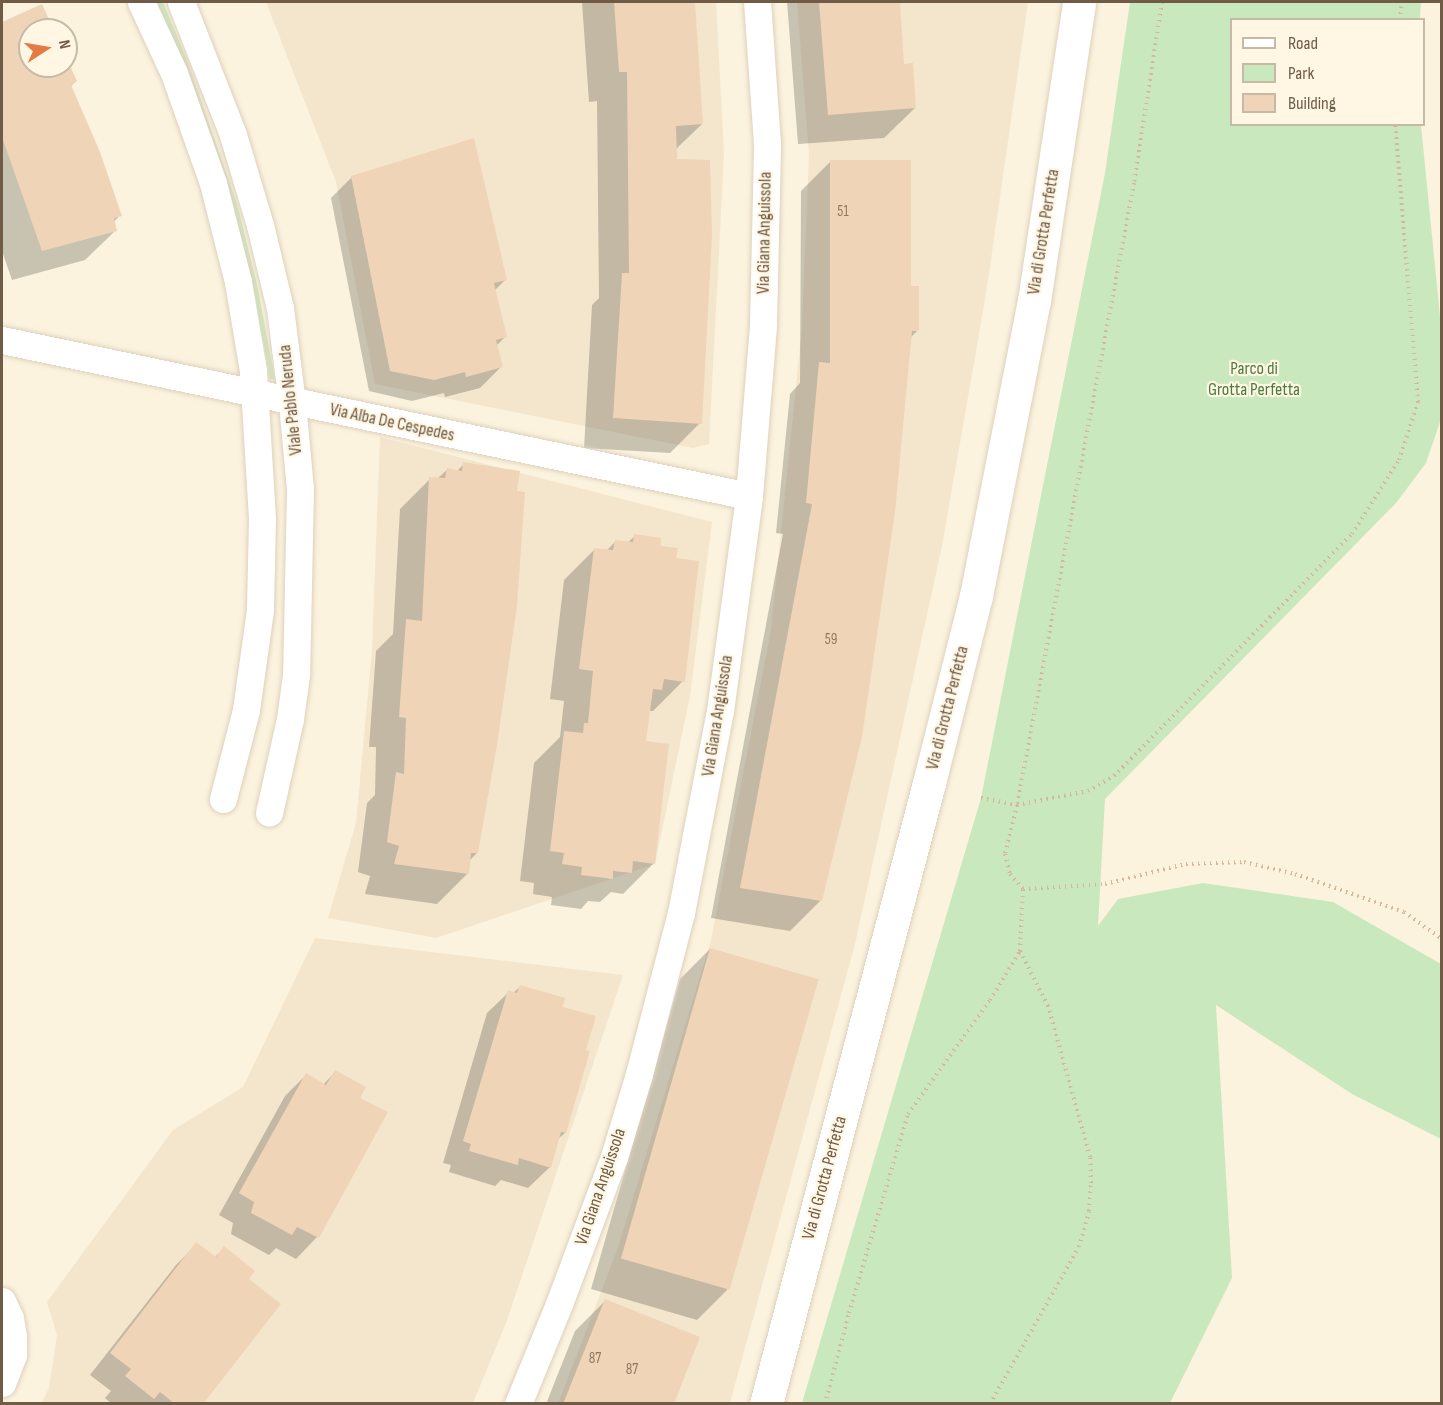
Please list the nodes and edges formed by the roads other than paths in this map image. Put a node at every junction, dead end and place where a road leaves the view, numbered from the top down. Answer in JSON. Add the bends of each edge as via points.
{"nodes":[{"id":1,"x":141,"y":2,"type":"edge"},
{"id":2,"x":182,"y":2,"type":"edge"},
{"id":3,"x":757,"y":2,"type":"edge"},
{"id":4,"x":1079,"y":2,"type":"edge"},
{"id":5,"x":2,"y":340,"type":"edge"},
{"id":6,"x":253,"y":394,"type":"junction"},
{"id":7,"x":292,"y":403,"type":"junction"},
{"id":8,"x":749,"y":496,"type":"junction"},
{"id":9,"x":223,"y":799,"type":"dead end"},
{"id":10,"x":269,"y":813,"type":"dead end"},
{"id":11,"x":2,"y":1301,"type":"edge"},
{"id":12,"x":2,"y":1383,"type":"edge"},
{"id":13,"x":519,"y":1404,"type":"edge"},
{"id":14,"x":766,"y":1404,"type":"edge"}],
"edges":[{"from":1,"to":6,"type":"street","name":"Viale Pablo Neruda","via":[[174,74],[213,183],[238,282],[250,346]]},
{"from":2,"to":7,"type":"street","name":"Viale Pablo Neruda","via":[[233,135],[260,225],[280,308]]},
{"from":3,"to":8,"type":"street","name":"Via Giana Anguissola","via":[[766,109],[767,200],[758,407]]},
{"from":4,"to":14,"type":"street","name":"Via di Grotta Perfetta","via":[[1034,302],[976,596]]},
{"from":5,"to":6,"type":"street","name":"Via Alba De Cespedes"},
{"from":6,"to":7,"type":"street","name":"Via Alba De Cespedes"},
{"from":6,"to":9,"type":"street","name":"Viale Pablo Neruda","via":[[262,507],[261,600],[246,710]]},
{"from":7,"to":8,"type":"street","name":"Via Alba De Cespedes"},
{"from":7,"to":10,"type":"street","name":"Viale Pablo Neruda","via":[[300,489],[296,675]]},
{"from":8,"to":13,"type":"street","name":"Via Giana Anguissola","via":[[720,711],[679,922],[614,1157]]},
{"from":11,"to":12,"type":"street","via":[[14,1336],[13,1355]]}]}
